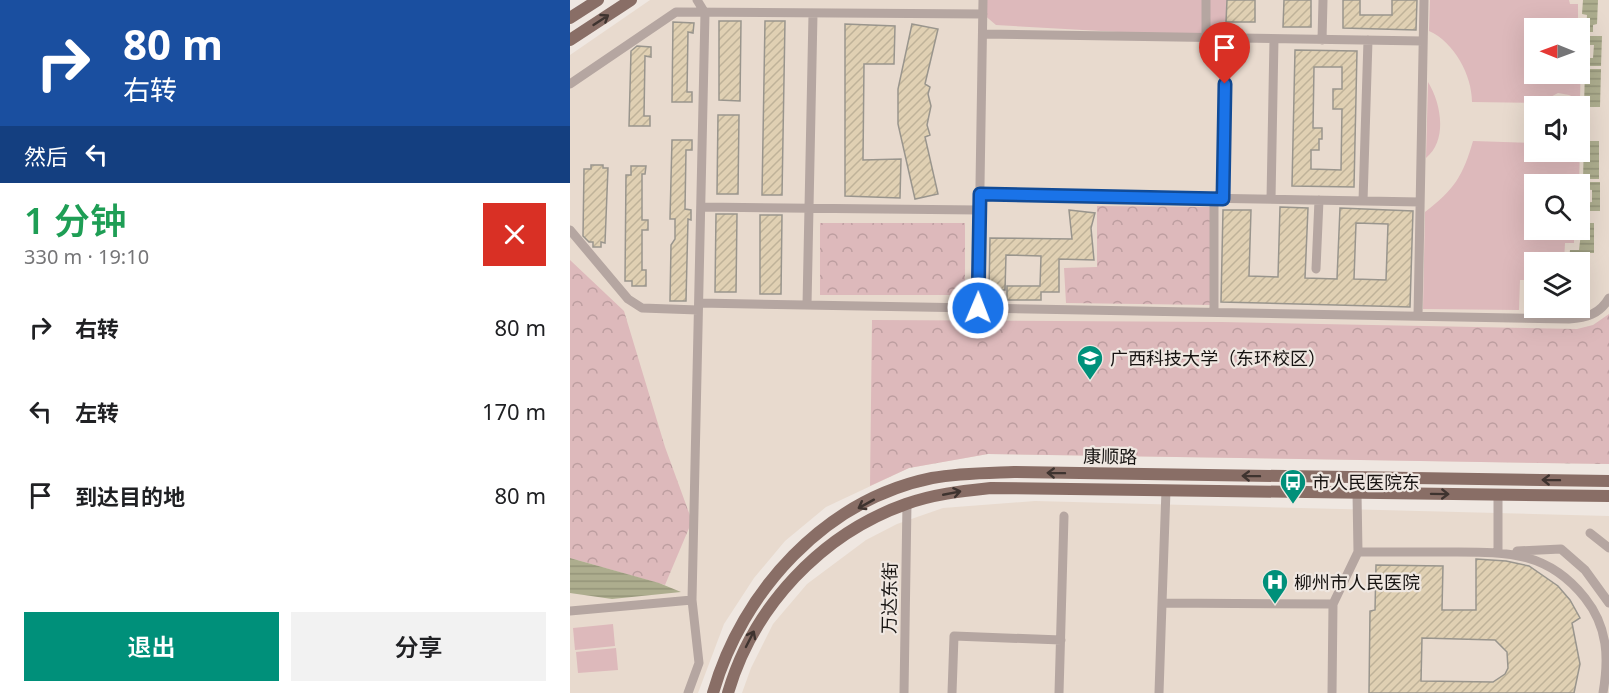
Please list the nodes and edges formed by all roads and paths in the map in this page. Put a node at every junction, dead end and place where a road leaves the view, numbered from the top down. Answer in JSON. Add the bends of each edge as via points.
{"nodes":[{"id":1,"x":598,"y":0,"type":"edge"},
{"id":2,"x":631,"y":0,"type":"edge"},
{"id":3,"x":697,"y":0,"type":"edge"},
{"id":4,"x":983,"y":0,"type":"edge"},
{"id":5,"x":1206,"y":0,"type":"edge"},
{"id":6,"x":1323,"y":0,"type":"edge"},
{"id":7,"x":1424,"y":0,"type":"edge"},
{"id":8,"x":705,"y":13,"type":"junction"},
{"id":9,"x":813,"y":14,"type":"junction"},
{"id":10,"x":983,"y":14,"type":"junction"},
{"id":11,"x":570,"y":18,"type":"edge"},
{"id":12,"x":983,"y":34,"type":"junction"},
{"id":13,"x":1206,"y":38,"type":"junction"},
{"id":14,"x":1226,"y":38,"type":"junction"},
{"id":15,"x":1274,"y":39,"type":"junction"},
{"id":16,"x":570,"y":40,"type":"edge"},
{"id":17,"x":1322,"y":40,"type":"junction"},
{"id":18,"x":1368,"y":40,"type":"junction"},
{"id":19,"x":1423,"y":41,"type":"junction"},
{"id":20,"x":570,"y":84,"type":"edge"},
{"id":21,"x":980,"y":194,"type":"junction"},
{"id":22,"x":1219,"y":199,"type":"junction"},
{"id":23,"x":1271,"y":199,"type":"junction"},
{"id":24,"x":1319,"y":200,"type":"junction"},
{"id":25,"x":1363,"y":201,"type":"junction"},
{"id":26,"x":1420,"y":202,"type":"junction"},
{"id":27,"x":701,"y":207,"type":"junction"},
{"id":28,"x":809,"y":208,"type":"junction"},
{"id":29,"x":979,"y":210,"type":"junction"},
{"id":30,"x":570,"y":230,"type":"edge"},
{"id":31,"x":1316,"y":269,"type":"dead end"},
{"id":32,"x":1609,"y":298,"type":"edge"},
{"id":33,"x":807,"y":305,"type":"junction"},
{"id":34,"x":699,"y":307,"type":"junction"},
{"id":35,"x":978,"y":308,"type":"junction"},
{"id":36,"x":1214,"y":312,"type":"junction"},
{"id":37,"x":1418,"y":316,"type":"junction"},
{"id":38,"x":1609,"y":481,"type":"edge"},
{"id":39,"x":1166,"y":490,"type":"junction"},
{"id":40,"x":1357,"y":493,"type":"junction"},
{"id":41,"x":1498,"y":495,"type":"junction"},
{"id":42,"x":1609,"y":496,"type":"edge"},
{"id":43,"x":907,"y":503,"type":"junction"},
{"id":44,"x":1064,"y":516,"type":"dead end"},
{"id":45,"x":1590,"y":533,"type":"dead end"},
{"id":46,"x":1609,"y":548,"type":"edge"},
{"id":47,"x":1358,"y":552,"type":"junction"},
{"id":48,"x":1502,"y":552,"type":"junction"},
{"id":49,"x":692,"y":600,"type":"junction"},
{"id":50,"x":1162,"y":603,"type":"junction"},
{"id":51,"x":1609,"y":603,"type":"edge"},
{"id":52,"x":1333,"y":604,"type":"junction"},
{"id":53,"x":1609,"y":608,"type":"edge"},
{"id":54,"x":570,"y":611,"type":"edge"},
{"id":55,"x":1595,"y":614,"type":"junction"},
{"id":56,"x":1061,"y":640,"type":"junction"},
{"id":57,"x":688,"y":693,"type":"edge"},
{"id":58,"x":712,"y":693,"type":"edge"},
{"id":59,"x":728,"y":693,"type":"edge"},
{"id":60,"x":904,"y":693,"type":"edge"},
{"id":61,"x":952,"y":693,"type":"edge"},
{"id":62,"x":1059,"y":693,"type":"edge"},
{"id":63,"x":1159,"y":693,"type":"edge"},
{"id":64,"x":1332,"y":693,"type":"edge"},
{"id":65,"x":1603,"y":693,"type":"edge"}],
"edges":[{"from":1,"to":11,"type":"main road"},
{"from":16,"to":2,"type":"main road","one_way":true},
{"from":3,"to":8,"type":"street"},
{"from":4,"to":10,"type":"street"},
{"from":5,"to":13,"type":"street"},
{"from":6,"to":17,"type":"street"},
{"from":7,"to":19,"type":"street"},
{"from":8,"to":9,"type":"street"},
{"from":8,"to":20,"type":"street","via":[[676,12]]},
{"from":8,"to":27,"type":"street"},
{"from":9,"to":10,"type":"street"},
{"from":9,"to":28,"type":"street"},
{"from":10,"to":12,"type":"street"},
{"from":12,"to":13,"type":"street"},
{"from":12,"to":21,"type":"street"},
{"from":13,"to":14,"type":"street"},
{"from":14,"to":15,"type":"street"},
{"from":14,"to":22,"type":"street"},
{"from":15,"to":17,"type":"street"},
{"from":15,"to":23,"type":"street"},
{"from":17,"to":18,"type":"street"},
{"from":18,"to":19,"type":"street"},
{"from":18,"to":25,"type":"street"},
{"from":19,"to":26,"type":"street"},
{"from":21,"to":22,"type":"street"},
{"from":21,"to":29,"type":"street"},
{"from":22,"to":23,"type":"street"},
{"from":22,"to":36,"type":"street"},
{"from":23,"to":24,"type":"street"},
{"from":24,"to":25,"type":"street"},
{"from":24,"to":31,"type":"street"},
{"from":25,"to":26,"type":"street"},
{"from":26,"to":37,"type":"street"},
{"from":27,"to":28,"type":"street"},
{"from":27,"to":34,"type":"street"},
{"from":28,"to":29,"type":"street"},
{"from":28,"to":33,"type":"street"},
{"from":29,"to":35,"type":"street"},
{"from":30,"to":34,"type":"street","via":[[628,299],[642,308]]},
{"from":32,"to":37,"type":"street","via":[[1598,312],[1578,319]]},
{"from":33,"to":34,"type":"street"},
{"from":33,"to":35,"type":"street"},
{"from":34,"to":49,"type":"street"},
{"from":35,"to":36,"type":"street"},
{"from":36,"to":37,"type":"street"},
{"from":38,"to":58,"type":"main road","name":"康顺路","one_way":true,"via":[[1014,472],[931,478],[868,502],[796,552],[774,574],[752,606],[733,638]]},
{"from":39,"to":40,"type":"main road","name":"康顺路"},
{"from":43,"to":39,"type":"main road","name":"康顺路","one_way":true,"via":[[991,488]]},
{"from":39,"to":50,"type":"street"},
{"from":40,"to":41,"type":"main road","name":"康顺路","one_way":true},
{"from":40,"to":47,"type":"street"},
{"from":41,"to":42,"type":"main road","name":"康顺路"},
{"from":41,"to":48,"type":"street"},
{"from":59,"to":43,"type":"main road","name":"康顺路","one_way":true,"via":[[750,637],[776,597],[802,568],[873,518]]},
{"from":43,"to":60,"type":"street","name":"万达东街"},
{"from":44,"to":56,"type":"street"},
{"from":45,"to":46,"type":"street"},
{"from":47,"to":48,"type":"street"},
{"from":47,"to":52,"type":"street"},
{"from":48,"to":51,"type":"street","via":[[1561,549],[1591,577]]},
{"from":48,"to":55,"type":"street","via":[[1529,557],[1560,572]]},
{"from":49,"to":54,"type":"street"},
{"from":49,"to":57,"type":"street","via":[[699,663]]},
{"from":50,"to":52,"type":"street"},
{"from":50,"to":63,"type":"street"},
{"from":52,"to":64,"type":"street"},
{"from":53,"to":55,"type":"street"},
{"from":55,"to":65,"type":"street","via":[[1603,627],[1608,652]]},
{"from":56,"to":61,"type":"street","via":[[954,636]]},
{"from":56,"to":62,"type":"street"}]}
